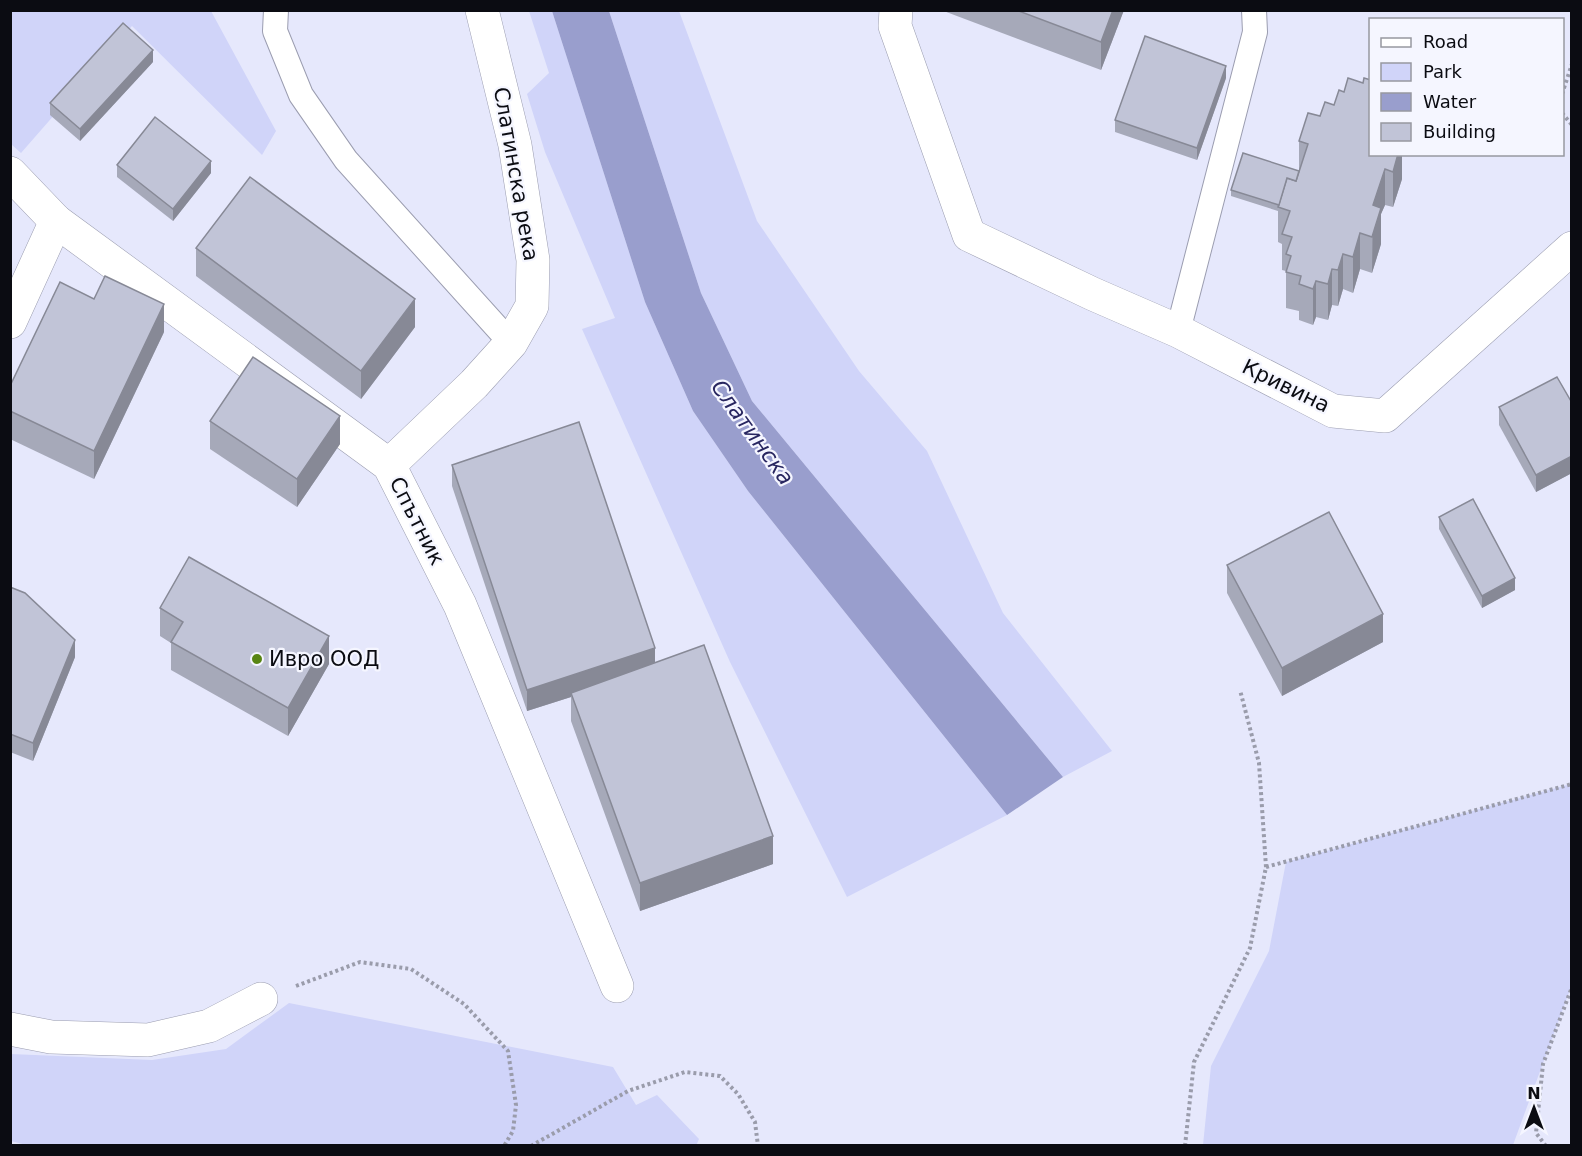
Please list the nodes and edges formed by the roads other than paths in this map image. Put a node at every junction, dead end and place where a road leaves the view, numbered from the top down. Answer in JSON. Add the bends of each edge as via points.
{"nodes":[{"id":1,"x":276,"y":10,"type":"edge"},
{"id":2,"x":482,"y":10,"type":"edge"},
{"id":3,"x":896,"y":10,"type":"edge"},
{"id":4,"x":1254,"y":10,"type":"edge"},
{"id":5,"x":10,"y":173,"type":"edge"},
{"id":6,"x":56,"y":221,"type":"junction"},
{"id":7,"x":1572,"y":248,"type":"edge"},
{"id":8,"x":10,"y":322,"type":"edge"},
{"id":9,"x":1178,"y":332,"type":"junction"},
{"id":10,"x":511,"y":343,"type":"junction"},
{"id":11,"x":389,"y":465,"type":"junction"},
{"id":12,"x":617,"y":986,"type":"dead end"},
{"id":13,"x":261,"y":999,"type":"road end"},
{"id":14,"x":10,"y":1029,"type":"edge"}],
"edges":[{"from":1,"to":10,"type":"lane","via":[[275,31],[301,95],[346,160]]},
{"from":2,"to":10,"type":"street","name":"Слатинска река","via":[[515,145],[532,260],[531,306]]},
{"from":3,"to":9,"type":"street","name":"Кривина","via":[[895,26],[969,235]]},
{"from":4,"to":9,"type":"lane","via":[[1255,32]]},
{"from":5,"to":6,"type":"street","name":"Спътник"},
{"from":6,"to":8,"type":"street"},
{"from":6,"to":11,"type":"street","name":"Спътник"},
{"from":7,"to":9,"type":"street","name":"Кривина","via":[[1385,416],[1333,411]]},
{"from":10,"to":11,"type":"street","name":"Слатинска река"},
{"from":11,"to":12,"type":"street","name":"Спътник","via":[[460,605]]},
{"from":13,"to":14,"type":"street","via":[[209,1026],[148,1040],[51,1038]]}]}
